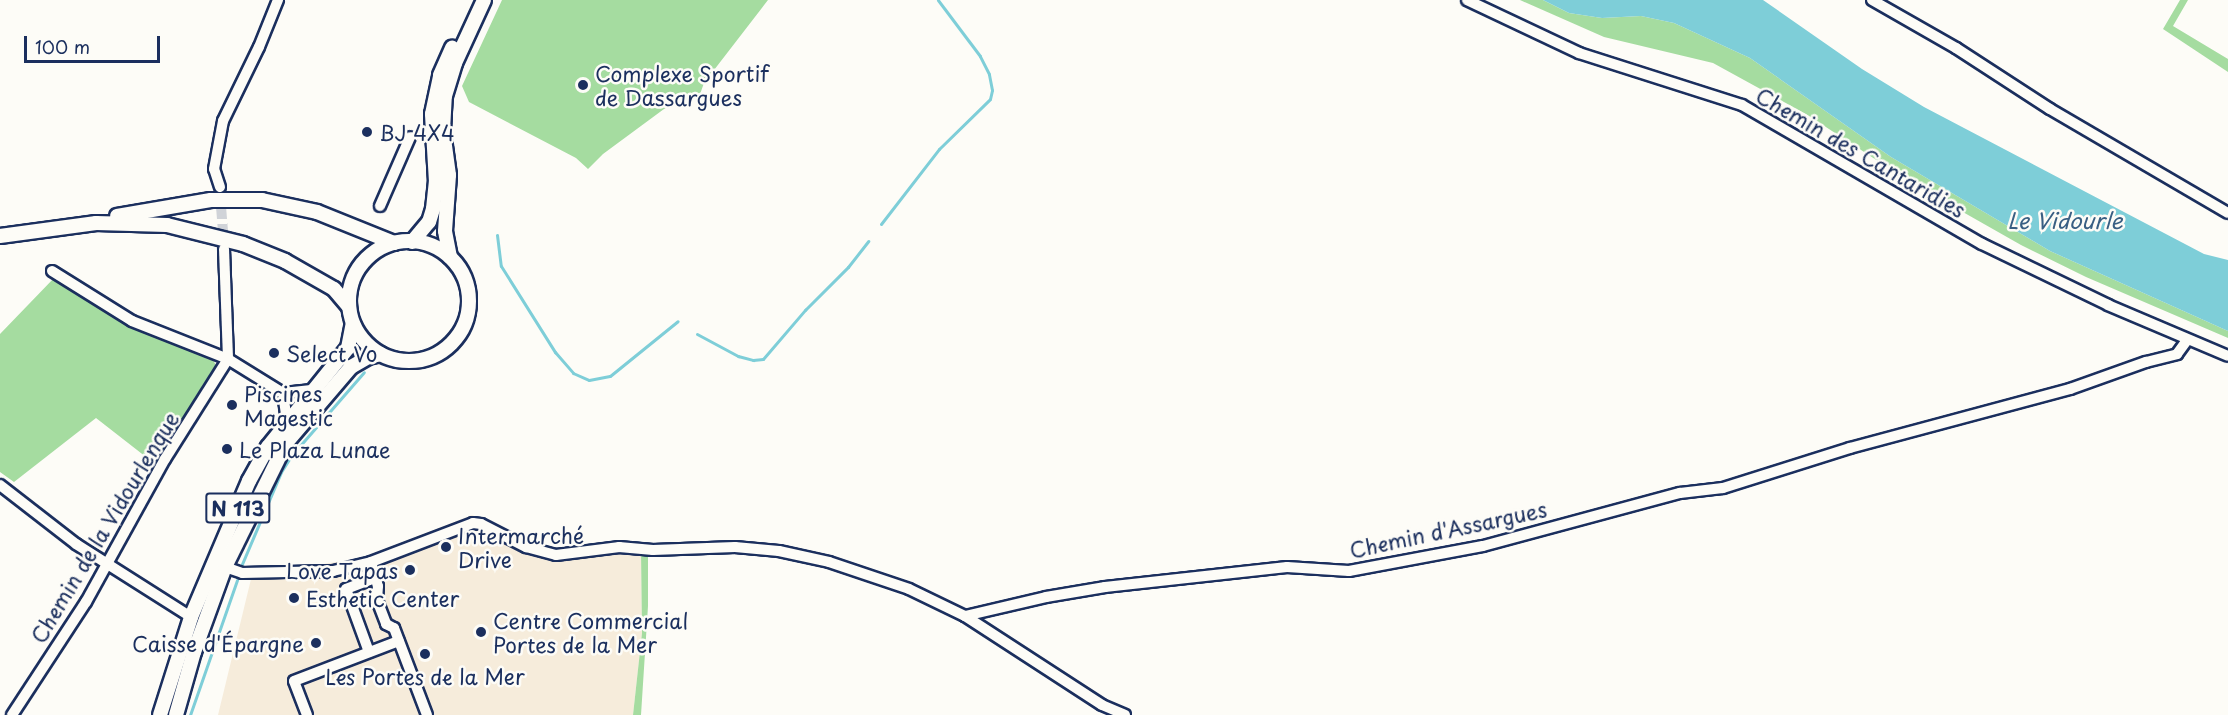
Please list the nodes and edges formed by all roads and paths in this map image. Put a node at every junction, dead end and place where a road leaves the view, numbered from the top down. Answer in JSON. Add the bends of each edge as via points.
{"nodes":[{"id":1,"x":278,"y":0,"type":"edge"},
{"id":2,"x":474,"y":0,"type":"edge"},
{"id":3,"x":484,"y":0,"type":"edge"},
{"id":4,"x":1467,"y":0,"type":"edge"},
{"id":5,"x":1872,"y":0,"type":"edge"},
{"id":6,"x":410,"y":137,"type":"dead end"},
{"id":7,"x":220,"y":188,"type":"tunnel mouth"},
{"id":8,"x":381,"y":206,"type":"dead end"},
{"id":9,"x":2228,"y":213,"type":"edge"},
{"id":10,"x":96,"y":223,"type":"junction"},
{"id":11,"x":0,"y":236,"type":"edge"},
{"id":12,"x":412,"y":242,"type":"junction"},
{"id":13,"x":394,"y":243,"type":"junction"},
{"id":14,"x":224,"y":249,"type":"tunnel mouth"},
{"id":15,"x":450,"y":257,"type":"junction"},
{"id":16,"x":52,"y":271,"type":"dead end"},
{"id":17,"x":349,"y":307,"type":"junction"},
{"id":18,"x":353,"y":323,"type":"junction"},
{"id":19,"x":2187,"y":340,"type":"junction"},
{"id":20,"x":381,"y":354,"type":"junction"},
{"id":21,"x":2228,"y":356,"type":"edge"},
{"id":22,"x":228,"y":359,"type":"junction"},
{"id":23,"x":314,"y":390,"type":"junction"},
{"id":24,"x":283,"y":393,"type":"junction"},
{"id":25,"x":287,"y":422,"type":"junction"},
{"id":26,"x":0,"y":485,"type":"edge"},
{"id":27,"x":371,"y":562,"type":"junction"},
{"id":28,"x":106,"y":565,"type":"junction"},
{"id":29,"x":225,"y":567,"type":"junction"},
{"id":30,"x":374,"y":578,"type":"junction"},
{"id":31,"x":965,"y":616,"type":"junction"},
{"id":32,"x":191,"y":617,"type":"junction"},
{"id":33,"x":399,"y":641,"type":"junction"},
{"id":34,"x":369,"y":652,"type":"junction"},
{"id":35,"x":12,"y":715,"type":"edge"},
{"id":36,"x":160,"y":715,"type":"edge"},
{"id":37,"x":176,"y":715,"type":"edge"},
{"id":38,"x":307,"y":715,"type":"edge"},
{"id":39,"x":426,"y":715,"type":"edge"},
{"id":40,"x":1125,"y":715,"type":"edge"}],
"edges":[{"from":1,"to":7,"type":"street","via":[[223,121],[214,169]]},
{"from":2,"to":12,"type":"main road","via":[[435,93],[431,125],[436,182],[433,209],[429,222]]},
{"from":3,"to":15,"type":"main road","via":[[455,63],[445,96],[443,131],[449,181],[445,231]]},
{"from":4,"to":19,"type":"street","name":"Chemin des Cantaridies","via":[[1579,53],[1742,105],[1982,244]]},
{"from":5,"to":9,"type":"street"},
{"from":6,"to":8,"type":"street"},
{"from":10,"to":11,"type":"main road"},
{"from":10,"to":13,"type":"main road","via":[[105,218],[211,200],[262,200],[317,212]]},
{"from":10,"to":17,"type":"main road","via":[[167,225],[243,244],[324,282]]},
{"from":12,"to":13,"type":"main road"},
{"from":12,"to":15,"type":"main road","via":[[436,248]]},
{"from":13,"to":17,"type":"main road","via":[[375,252],[360,267],[351,286]]},
{"from":14,"to":22,"type":"street"},
{"from":15,"to":20,"type":"main road","via":[[468,291],[468,311],[461,330],[444,350],[426,358],[407,361]]},
{"from":16,"to":22,"type":"street","via":[[132,321]]},
{"from":17,"to":18,"type":"main road"},
{"from":18,"to":20,"type":"main road","via":[[367,344]]},
{"from":18,"to":23,"type":"main road","number":"N 113","via":[[348,348]]},
{"from":19,"to":21,"type":"street","name":"Chemin des Cantaridies"},
{"from":19,"to":31,"type":"street","name":"Chemin d'Assargues","via":[[2177,354],[2070,389],[1861,445],[1723,488],[1680,493],[1484,546],[1349,571],[1287,567],[1105,587]]},
{"from":20,"to":29,"type":"main road","number":"N 113","via":[[351,367],[286,443]]},
{"from":22,"to":24,"type":"street"},
{"from":22,"to":28,"type":"street","name":"Chemin de la Vidourlenque","via":[[165,459]]},
{"from":23,"to":24,"type":"street"},
{"from":23,"to":25,"type":"main road","number":"N 113"},
{"from":24,"to":25,"type":"street"},
{"from":25,"to":32,"type":"main road","number":"N 113","via":[[249,481]]},
{"from":26,"to":28,"type":"street"},
{"from":27,"to":29,"type":"street","via":[[306,573],[242,573]]},
{"from":27,"to":30,"type":"street"},
{"from":27,"to":31,"type":"street","via":[[473,523],[526,547],[556,555],[619,547],[778,551],[829,562],[909,589]]},
{"from":28,"to":32,"type":"street"},
{"from":28,"to":35,"type":"street","name":"Chemin de la Vidourlenque"},
{"from":29,"to":37,"type":"main road","number":"N 113"},
{"from":30,"to":33,"type":"street","via":[[385,621],[394,628]]},
{"from":30,"to":34,"type":"street","via":[[346,589]]},
{"from":31,"to":40,"type":"street","via":[[1102,705]]},
{"from":32,"to":36,"type":"main road","number":"N 113"},
{"from":33,"to":34,"type":"street"},
{"from":33,"to":39,"type":"street"},
{"from":34,"to":38,"type":"street","via":[[294,681]]}]}
